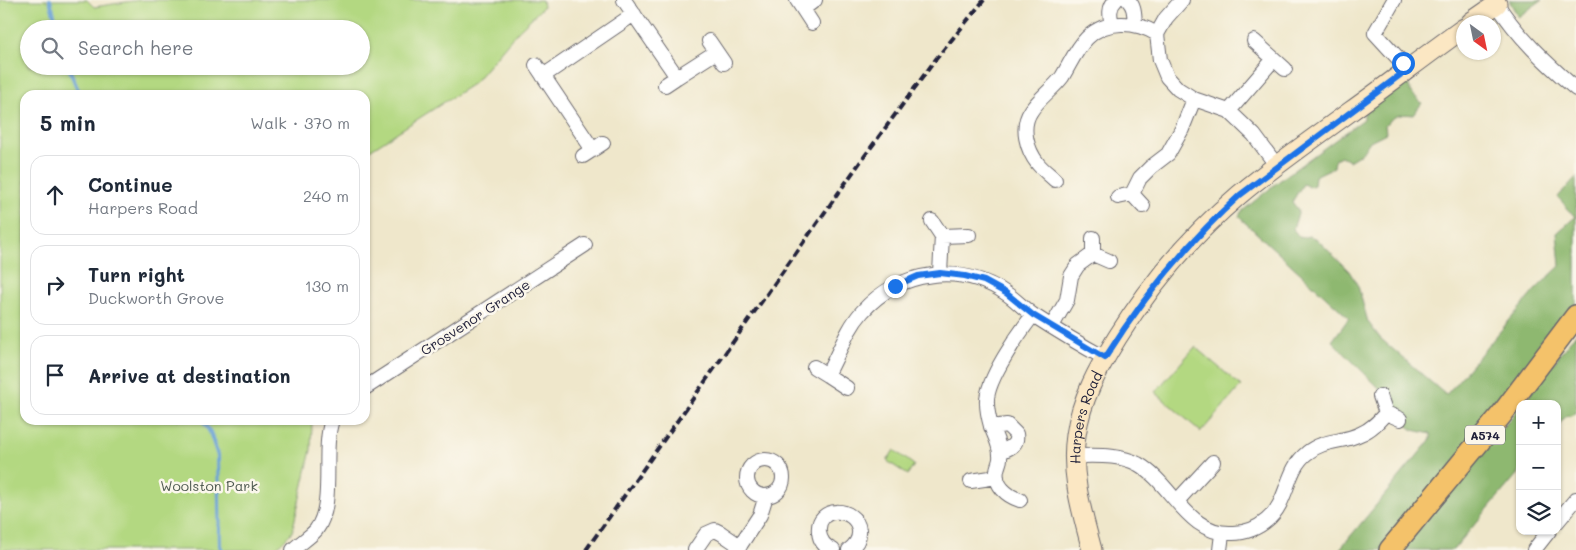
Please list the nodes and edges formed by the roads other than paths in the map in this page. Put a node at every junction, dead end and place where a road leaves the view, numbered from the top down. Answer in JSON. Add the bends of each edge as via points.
{"nodes":[{"id":1,"x":624,"y":0,"type":"edge"},
{"id":2,"x":815,"y":0,"type":"edge"},
{"id":3,"x":1116,"y":0,"type":"edge"},
{"id":4,"x":1128,"y":0,"type":"edge"},
{"id":5,"x":1182,"y":0,"type":"edge"},
{"id":6,"x":1394,"y":0,"type":"edge"},
{"id":7,"x":1496,"y":2,"type":"edge"},
{"id":8,"x":800,"y":5,"type":"edge"},
{"id":9,"x":634,"y":14,"type":"junction"},
{"id":10,"x":1480,"y":15,"type":"edge"},
{"id":11,"x":812,"y":23,"type":"dead end"},
{"id":12,"x":1135,"y":24,"type":"junction"},
{"id":13,"x":1112,"y":25,"type":"junction"},
{"id":14,"x":1158,"y":34,"type":"junction"},
{"id":15,"x":1456,"y":34,"type":"edge"},
{"id":16,"x":1254,"y":41,"type":"dead end"},
{"id":17,"x":716,"y":52,"type":"dead end"},
{"id":18,"x":1274,"y":59,"type":"junction"},
{"id":19,"x":1408,"y":69,"type":"junction"},
{"id":20,"x":1285,"y":70,"type":"dead end"},
{"id":21,"x":1576,"y":89,"type":"edge"},
{"id":22,"x":1194,"y":98,"type":"junction"},
{"id":23,"x":1229,"y":111,"type":"junction"},
{"id":24,"x":593,"y":150,"type":"dead end"},
{"id":25,"x":1278,"y":166,"type":"junction"},
{"id":26,"x":1055,"y":180,"type":"dead end"},
{"id":27,"x":1143,"y":206,"type":"dead end"},
{"id":28,"x":932,"y":221,"type":"dead end"},
{"id":29,"x":969,"y":235,"type":"dead end"},
{"id":30,"x":942,"y":236,"type":"junction"},
{"id":31,"x":1094,"y":238,"type":"dead end"},
{"id":32,"x":585,"y":245,"type":"dead end"},
{"id":33,"x":1093,"y":254,"type":"junction"},
{"id":34,"x":1109,"y":261,"type":"dead end"},
{"id":35,"x":940,"y":273,"type":"junction"},
{"id":36,"x":1033,"y":315,"type":"junction"},
{"id":37,"x":1576,"y":316,"type":"edge"},
{"id":38,"x":1052,"y":326,"type":"junction"},
{"id":39,"x":1105,"y":358,"type":"junction"},
{"id":40,"x":814,"y":367,"type":"dead end"},
{"id":41,"x":827,"y":375,"type":"junction"},
{"id":42,"x":370,"y":385,"type":"edge"},
{"id":43,"x":847,"y":388,"type":"dead end"},
{"id":44,"x":1380,"y":396,"type":"dead end"},
{"id":45,"x":1386,"y":413,"type":"junction"},
{"id":46,"x":1400,"y":419,"type":"dead end"},
{"id":47,"x":330,"y":425,"type":"edge"},
{"id":48,"x":992,"y":427,"type":"junction"},
{"id":49,"x":1000,"y":452,"type":"junction"},
{"id":50,"x":1075,"y":456,"type":"junction"},
{"id":51,"x":1213,"y":462,"type":"dead end"},
{"id":52,"x":997,"y":477,"type":"junction"},
{"id":53,"x":971,"y":481,"type":"dead end"},
{"id":54,"x":766,"y":496,"type":"dead end"},
{"id":55,"x":1576,"y":499,"type":"edge"},
{"id":56,"x":1020,"y":500,"type":"dead end"},
{"id":57,"x":1177,"y":501,"type":"junction"},
{"id":58,"x":1561,"y":517,"type":"edge"},
{"id":59,"x":1222,"y":534,"type":"junction"},
{"id":60,"x":1546,"y":535,"type":"edge"},
{"id":61,"x":738,"y":548,"type":"edge"},
{"id":62,"x":293,"y":550,"type":"edge"},
{"id":63,"x":695,"y":550,"type":"edge"},
{"id":64,"x":833,"y":550,"type":"edge"},
{"id":65,"x":850,"y":550,"type":"edge"},
{"id":66,"x":1092,"y":550,"type":"edge"},
{"id":67,"x":1220,"y":550,"type":"edge"},
{"id":68,"x":1390,"y":550,"type":"edge"},
{"id":69,"x":1534,"y":550,"type":"edge"}],
"edges":[{"from":1,"to":9,"type":"street"},
{"from":2,"to":8,"type":"street"},
{"from":3,"to":13,"type":"street","via":[[1110,10]]},
{"from":4,"to":12,"type":"street","via":[[1134,11]]},
{"from":5,"to":14,"type":"street","via":[[1166,18]]},
{"from":6,"to":19,"type":"street","via":[[1375,33]]},
{"from":7,"to":10,"type":"street"},
{"from":7,"to":21,"type":"street","via":[[1537,55]]},
{"from":8,"to":11,"type":"street"},
{"from":9,"to":17,"type":"street","via":[[671,81]]},
{"from":9,"to":24,"type":"street","via":[[539,71]]},
{"from":12,"to":13,"type":"street"},
{"from":12,"to":14,"type":"street"},
{"from":13,"to":26,"type":"street","via":[[1088,37],[1026,123],[1026,142],[1038,164]]},
{"from":14,"to":22,"type":"street","via":[[1160,60],[1167,77],[1178,89]]},
{"from":15,"to":19,"type":"street","name":"Harpers Road"},
{"from":16,"to":18,"type":"street"},
{"from":18,"to":20,"type":"street"},
{"from":18,"to":23,"type":"street"},
{"from":19,"to":25,"type":"street","name":"Harpers Road"},
{"from":22,"to":23,"type":"street"},
{"from":22,"to":27,"type":"street","via":[[1168,154],[1125,195]]},
{"from":23,"to":25,"type":"street","via":[[1254,135]]},
{"from":25,"to":39,"type":"street","name":"Harpers Road","via":[[1240,195],[1184,250],[1148,294]]},
{"from":28,"to":30,"type":"street"},
{"from":29,"to":30,"type":"street"},
{"from":30,"to":35,"type":"street"},
{"from":31,"to":33,"type":"street"},
{"from":32,"to":42,"type":"street","name":"Grosvenor Grange"},
{"from":33,"to":34,"type":"street"},
{"from":33,"to":38,"type":"street","via":[[1078,265],[1071,276],[1067,300]]},
{"from":35,"to":36,"type":"street","via":[[984,281],[1006,293]]},
{"from":35,"to":41,"type":"street","via":[[918,276],[895,286],[868,306],[850,329]]},
{"from":36,"to":38,"type":"street"},
{"from":36,"to":48,"type":"street","via":[[1018,334],[990,387],[986,400]]},
{"from":37,"to":68,"type":"main road","number":"A574","via":[[1502,414]]},
{"from":38,"to":39,"type":"street"},
{"from":39,"to":50,"type":"street","name":"Harpers Road","via":[[1082,407]]},
{"from":40,"to":41,"type":"street"},
{"from":41,"to":43,"type":"street"},
{"from":44,"to":45,"type":"street"},
{"from":45,"to":46,"type":"street"},
{"from":45,"to":59,"type":"street","via":[[1361,434],[1328,441],[1300,459],[1277,511],[1267,520],[1240,533]]},
{"from":47,"to":62,"type":"street","via":[[322,519],[315,532]]},
{"from":48,"to":49,"type":"street"},
{"from":48,"to":49,"type":"street","via":[[1007,425],[1016,434],[1014,445]]},
{"from":49,"to":52,"type":"street"},
{"from":50,"to":57,"type":"street","via":[[1130,460],[1149,472]]},
{"from":50,"to":66,"type":"street","name":"Harpers Road","via":[[1078,497]]},
{"from":51,"to":57,"type":"street"},
{"from":52,"to":53,"type":"street"},
{"from":52,"to":56,"type":"street","via":[[1006,493]]},
{"from":54,"to":61,"type":"street","via":[[760,514]]},
{"from":55,"to":58,"type":"street"},
{"from":57,"to":59,"type":"street","via":[[1191,518]]},
{"from":59,"to":67,"type":"street"},
{"from":60,"to":69,"type":"street"},
{"from":61,"to":63,"type":"street","via":[[715,530],[706,534]]},
{"from":64,"to":65,"type":"street","via":[[822,541],[819,529],[822,519],[836,511],[851,516],[858,527],[858,540]]}]}
